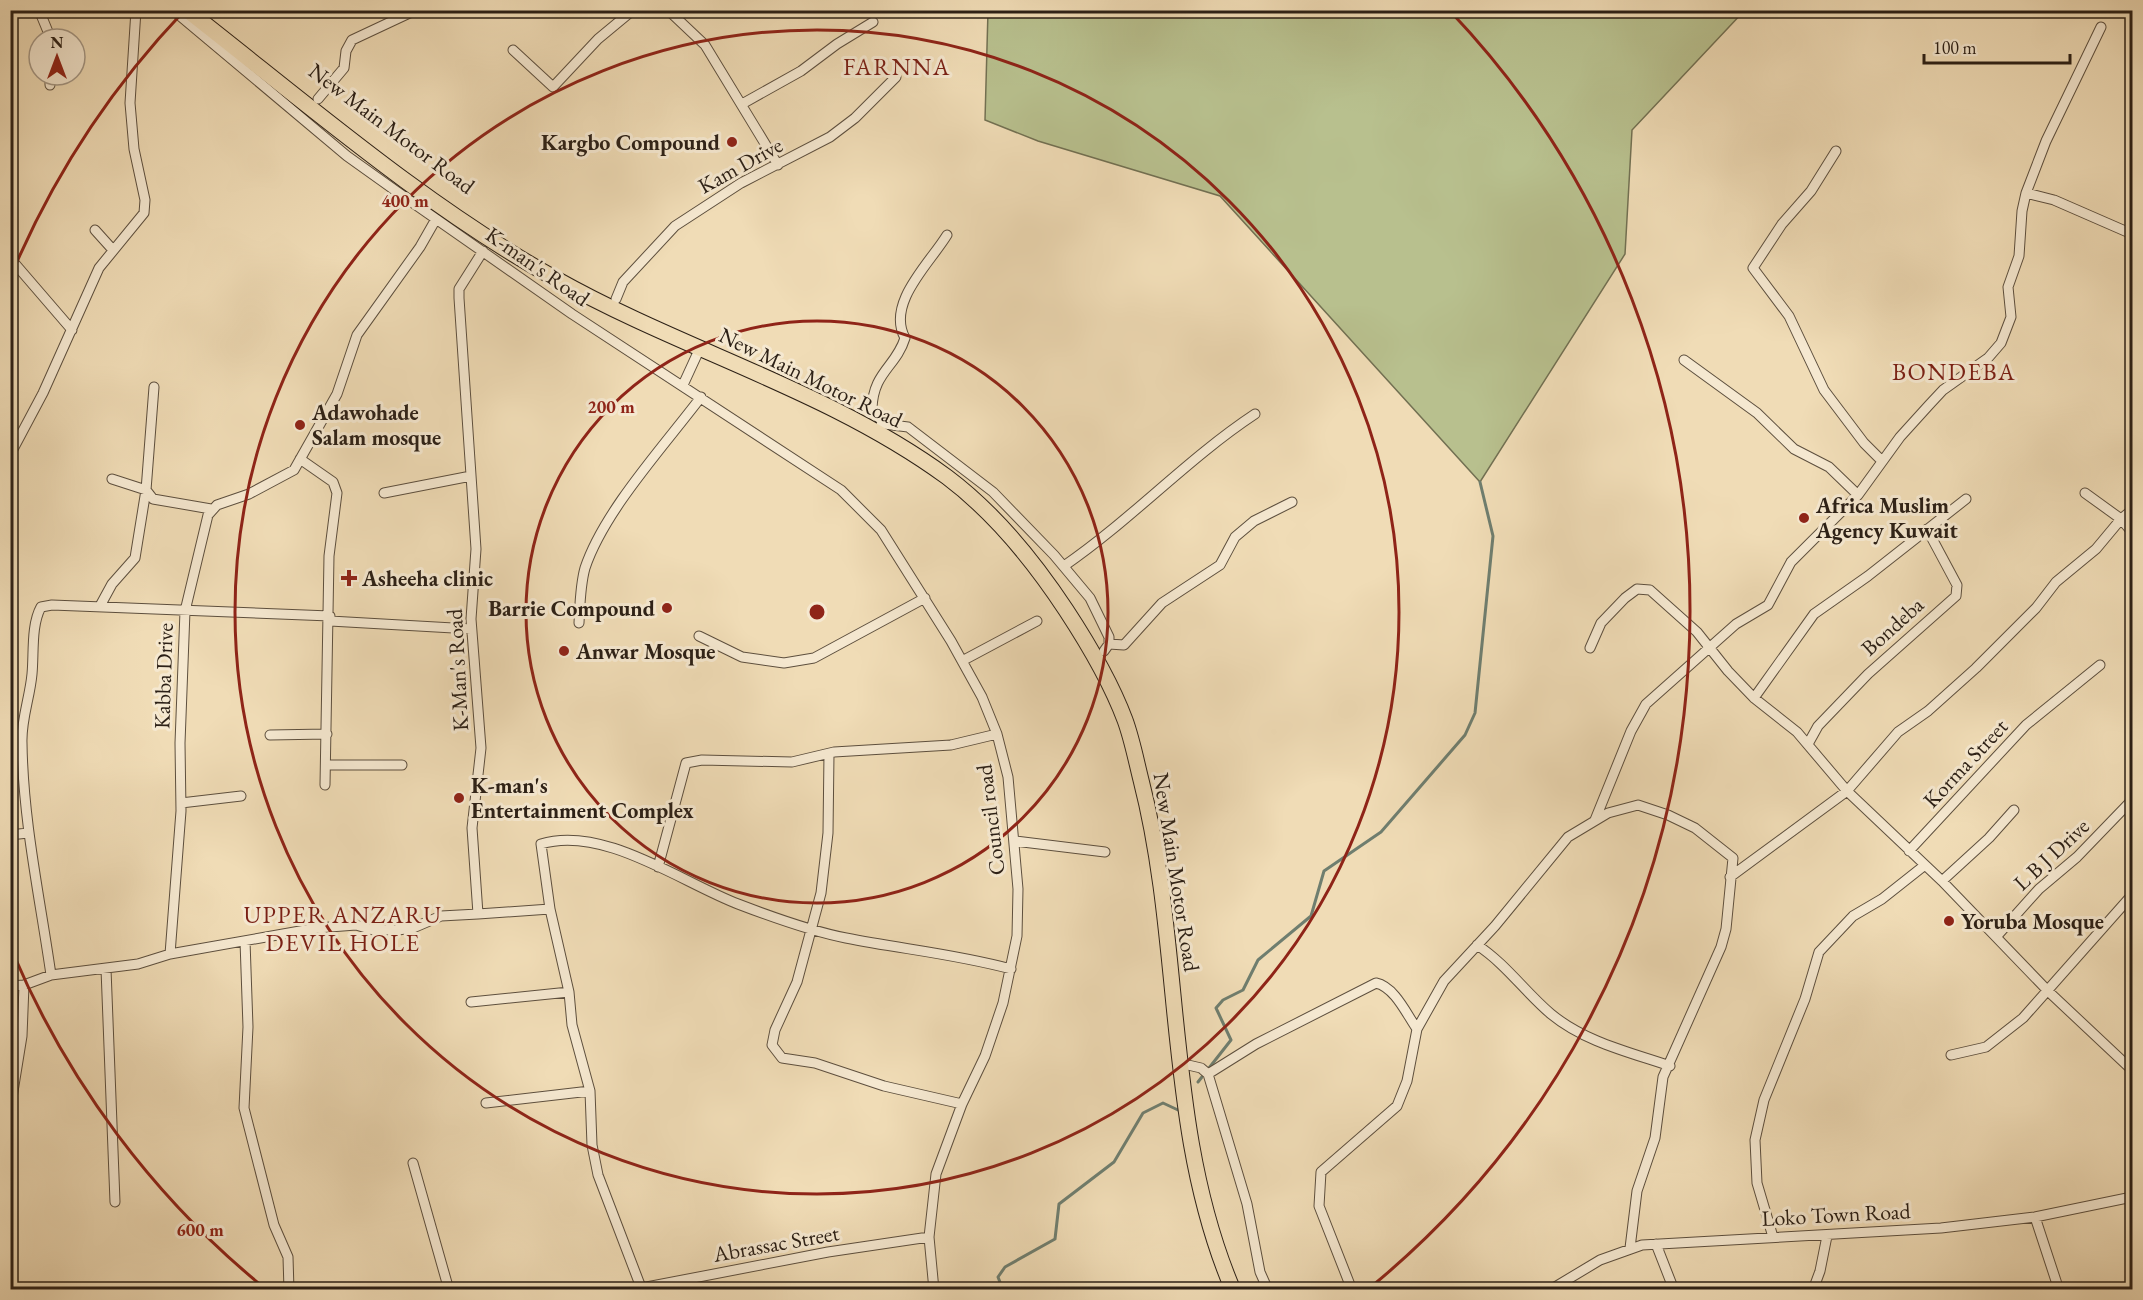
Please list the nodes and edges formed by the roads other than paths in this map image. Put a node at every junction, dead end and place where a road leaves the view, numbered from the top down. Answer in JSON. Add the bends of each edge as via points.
{"nodes":[{"id":1,"x":39,"y":10,"type":"edge"},
{"id":2,"x":136,"y":10,"type":"edge"},
{"id":3,"x":173,"y":10,"type":"edge"},
{"id":4,"x":187,"y":10,"type":"edge"},
{"id":5,"x":201,"y":10,"type":"edge"},
{"id":6,"x":416,"y":10,"type":"edge"},
{"id":7,"x":633,"y":10,"type":"edge"},
{"id":8,"x":668,"y":10,"type":"edge"},
{"id":9,"x":873,"y":22,"type":"dead end"},
{"id":10,"x":46,"y":27,"type":"edge"},
{"id":11,"x":2101,"y":27,"type":"dead end"},
{"id":12,"x":513,"y":50,"type":"dead end"},
{"id":13,"x":234,"y":53,"type":"junction"},
{"id":14,"x":896,"y":77,"type":"dead end"},
{"id":15,"x":742,"y":104,"type":"junction"},
{"id":16,"x":309,"y":107,"type":"junction"},
{"id":17,"x":1836,"y":151,"type":"dead end"},
{"id":18,"x":778,"y":165,"type":"junction"},
{"id":19,"x":2026,"y":193,"type":"junction"},
{"id":20,"x":436,"y":219,"type":"junction"},
{"id":21,"x":95,"y":230,"type":"dead end"},
{"id":22,"x":2133,"y":234,"type":"edge"},
{"id":23,"x":947,"y":235,"type":"dead end"},
{"id":24,"x":113,"y":250,"type":"junction"},
{"id":25,"x":483,"y":251,"type":"junction"},
{"id":26,"x":10,"y":258,"type":"edge"},
{"id":27,"x":21,"y":273,"type":"junction"},
{"id":28,"x":10,"y":278,"type":"edge"},
{"id":29,"x":616,"y":299,"type":"junction"},
{"id":30,"x":72,"y":330,"type":"junction"},
{"id":31,"x":700,"y":348,"type":"junction"},
{"id":32,"x":1684,"y":360,"type":"dead end"},
{"id":33,"x":682,"y":385,"type":"junction"},
{"id":34,"x":154,"y":387,"type":"dead end"},
{"id":35,"x":701,"y":397,"type":"junction"},
{"id":36,"x":1255,"y":414,"type":"dead end"},
{"id":37,"x":883,"y":425,"type":"junction"},
{"id":38,"x":748,"y":428,"type":"joint"},
{"id":39,"x":10,"y":455,"type":"edge"},
{"id":40,"x":300,"y":459,"type":"junction"},
{"id":41,"x":1882,"y":461,"type":"junction"},
{"id":42,"x":471,"y":476,"type":"junction"},
{"id":43,"x":112,"y":479,"type":"dead end"},
{"id":44,"x":146,"y":490,"type":"junction"},
{"id":45,"x":384,"y":493,"type":"dead end"},
{"id":46,"x":2085,"y":493,"type":"dead end"},
{"id":47,"x":1858,"y":495,"type":"junction"},
{"id":48,"x":1966,"y":499,"type":"dead end"},
{"id":49,"x":1292,"y":502,"type":"dead end"},
{"id":50,"x":211,"y":509,"type":"junction"},
{"id":51,"x":2133,"y":510,"type":"edge"},
{"id":52,"x":2121,"y":519,"type":"junction"},
{"id":53,"x":1927,"y":529,"type":"junction"},
{"id":54,"x":2133,"y":532,"type":"edge"},
{"id":55,"x":1064,"y":566,"type":"junction"},
{"id":56,"x":925,"y":598,"type":"junction"},
{"id":57,"x":100,"y":606,"type":"junction"},
{"id":58,"x":185,"y":611,"type":"junction"},
{"id":59,"x":330,"y":619,"type":"junction"},
{"id":60,"x":1037,"y":621,"type":"dead end"},
{"id":61,"x":579,"y":623,"type":"dead end"},
{"id":62,"x":471,"y":629,"type":"junction"},
{"id":63,"x":699,"y":636,"type":"dead end"},
{"id":64,"x":1711,"y":645,"type":"junction"},
{"id":65,"x":1107,"y":647,"type":"junction"},
{"id":66,"x":1590,"y":648,"type":"dead end"},
{"id":67,"x":962,"y":661,"type":"junction"},
{"id":68,"x":2100,"y":665,"type":"dead end"},
{"id":69,"x":1754,"y":698,"type":"junction"},
{"id":70,"x":327,"y":734,"type":"junction"},
{"id":71,"x":997,"y":734,"type":"junction"},
{"id":72,"x":270,"y":735,"type":"dead end"},
{"id":73,"x":10,"y":742,"type":"edge"},
{"id":74,"x":21,"y":742,"type":"junction"},
{"id":75,"x":1808,"y":744,"type":"junction"},
{"id":76,"x":829,"y":754,"type":"junction"},
{"id":77,"x":326,"y":765,"type":"junction"},
{"id":78,"x":402,"y":765,"type":"dead end"},
{"id":79,"x":325,"y":785,"type":"dead end"},
{"id":80,"x":1846,"y":791,"type":"junction"},
{"id":81,"x":241,"y":796,"type":"dead end"},
{"id":82,"x":2133,"y":800,"type":"edge"},
{"id":83,"x":181,"y":803,"type":"junction"},
{"id":84,"x":2014,"y":810,"type":"dead end"},
{"id":85,"x":1595,"y":820,"type":"junction"},
{"id":86,"x":28,"y":833,"type":"junction"},
{"id":87,"x":10,"y":836,"type":"edge"},
{"id":88,"x":1015,"y":841,"type":"junction"},
{"id":89,"x":1909,"y":851,"type":"junction"},
{"id":90,"x":1105,"y":852,"type":"dead end"},
{"id":91,"x":1925,"y":865,"type":"junction"},
{"id":92,"x":658,"y":867,"type":"junction"},
{"id":93,"x":1730,"y":878,"type":"junction"},
{"id":94,"x":1942,"y":880,"type":"junction"},
{"id":95,"x":2133,"y":895,"type":"edge"},
{"id":96,"x":550,"y":909,"type":"junction"},
{"id":97,"x":478,"y":914,"type":"junction"},
{"id":98,"x":812,"y":928,"type":"junction"},
{"id":99,"x":1996,"y":937,"type":"junction"},
{"id":100,"x":244,"y":941,"type":"junction"},
{"id":101,"x":1477,"y":945,"type":"junction"},
{"id":102,"x":170,"y":954,"type":"junction"},
{"id":103,"x":105,"y":969,"type":"junction"},
{"id":104,"x":1011,"y":969,"type":"junction"},
{"id":105,"x":51,"y":975,"type":"junction"},
{"id":106,"x":24,"y":985,"type":"junction"},
{"id":107,"x":10,"y":986,"type":"edge"},
{"id":108,"x":568,"y":992,"type":"junction"},
{"id":109,"x":2049,"y":992,"type":"junction"},
{"id":110,"x":471,"y":1002,"type":"dead end"},
{"id":111,"x":1417,"y":1029,"type":"junction"},
{"id":112,"x":1951,"y":1055,"type":"dead end"},
{"id":113,"x":2131,"y":1064,"type":"edge"},
{"id":114,"x":1188,"y":1065,"type":"junction"},
{"id":115,"x":1670,"y":1066,"type":"junction"},
{"id":116,"x":1208,"y":1074,"type":"junction"},
{"id":117,"x":590,"y":1091,"type":"junction"},
{"id":118,"x":486,"y":1103,"type":"dead end"},
{"id":119,"x":962,"y":1104,"type":"junction"},
{"id":120,"x":10,"y":1110,"type":"edge"},
{"id":121,"x":412,"y":1163,"type":"dead end"},
{"id":122,"x":2133,"y":1197,"type":"edge"},
{"id":123,"x":115,"y":1202,"type":"dead end"},
{"id":124,"x":2035,"y":1217,"type":"junction"},
{"id":125,"x":1827,"y":1236,"type":"junction"},
{"id":126,"x":929,"y":1237,"type":"junction"},
{"id":127,"x":1773,"y":1237,"type":"junction"},
{"id":128,"x":1656,"y":1244,"type":"junction"},
{"id":129,"x":1630,"y":1248,"type":"junction"},
{"id":130,"x":642,"y":1289,"type":"edge"},
{"id":131,"x":289,"y":1290,"type":"edge"},
{"id":132,"x":449,"y":1290,"type":"edge"},
{"id":133,"x":631,"y":1290,"type":"edge"},
{"id":134,"x":934,"y":1290,"type":"edge"},
{"id":135,"x":1233,"y":1290,"type":"edge"},
{"id":136,"x":1242,"y":1290,"type":"edge"},
{"id":137,"x":1268,"y":1290,"type":"edge"},
{"id":138,"x":1352,"y":1290,"type":"edge"},
{"id":139,"x":1550,"y":1290,"type":"edge"},
{"id":140,"x":1674,"y":1290,"type":"edge"},
{"id":141,"x":1813,"y":1290,"type":"edge"},
{"id":142,"x":2059,"y":1290,"type":"edge"}],
"edges":[{"from":1,"to":10,"type":"street"},
{"from":2,"to":24,"type":"street","via":[[130,103],[146,207]]},
{"from":3,"to":13,"type":"street"},
{"from":4,"to":13,"type":"highway","name":"New Main Motor Road"},
{"from":5,"to":16,"type":"highway","name":"New Main Motor Road"},
{"from":6,"to":16,"type":"street","via":[[352,40],[344,68]]},
{"from":7,"to":12,"type":"street","via":[[598,39],[552,87]]},
{"from":8,"to":15,"type":"street","via":[[705,45]]},
{"from":9,"to":15,"type":"street","via":[[801,71]]},
{"from":11,"to":19,"type":"street","via":[[2041,151]]},
{"from":13,"to":16,"type":"highway","name":"New Main Motor Road"},
{"from":14,"to":18,"type":"street","name":"Kam Drive","via":[[840,130]]},
{"from":15,"to":18,"type":"street"},
{"from":16,"to":20,"type":"street","name":"K-man's Road","via":[[347,156]]},
{"from":16,"to":29,"type":"highway","name":"New Main Motor Road","via":[[481,224]]},
{"from":16,"to":31,"type":"highway","name":"New Main Motor Road","via":[[476,230],[526,261],[612,308]]},
{"from":17,"to":41,"type":"street","via":[[1753,268],[1790,316],[1824,390]]},
{"from":18,"to":29,"type":"street","name":"Kam Drive","via":[[741,183],[675,226],[623,282]]},
{"from":19,"to":22,"type":"street","via":[[2054,200]]},
{"from":19,"to":41,"type":"street","via":[[2019,256],[2008,287],[2011,317],[2004,337],[1988,358],[1935,398]]},
{"from":20,"to":25,"type":"street","name":"K-man's Road"},
{"from":20,"to":40,"type":"street","via":[[357,335],[337,394]]},
{"from":21,"to":24,"type":"street"},
{"from":23,"to":37,"type":"street","via":[[900,310],[900,329],[905,338],[874,393],[872,409]]},
{"from":24,"to":30,"type":"street","via":[[99,268]]},
{"from":25,"to":33,"type":"street","name":"K-man's Road"},
{"from":25,"to":42,"type":"street","name":"K-Man's Road","via":[[459,289]]},
{"from":26,"to":27,"type":"street"},
{"from":27,"to":28,"type":"street"},
{"from":27,"to":30,"type":"street"},
{"from":29,"to":37,"type":"highway","name":"New Main Motor Road"},
{"from":30,"to":39,"type":"street"},
{"from":31,"to":33,"type":"street"},
{"from":31,"to":135,"type":"highway","name":"New Main Motor Road","via":[[876,431],[948,478],[991,515],[1038,568],[1097,657],[1126,721],[1149,814],[1165,913],[1180,1065],[1202,1201]]},
{"from":32,"to":47,"type":"street","via":[[1757,413],[1794,449],[1829,467]]},
{"from":33,"to":35,"type":"street","name":"K-man's Road"},
{"from":34,"to":44,"type":"street"},
{"from":35,"to":38,"type":"street","name":"K-man's Road"},
{"from":35,"to":61,"type":"street","via":[[595,543],[582,582]]},
{"from":36,"to":55,"type":"street","via":[[1218,438],[1091,548]]},
{"from":37,"to":55,"type":"street","via":[[908,427],[975,476]]},
{"from":37,"to":65,"type":"highway","name":"New Main Motor Road","via":[[953,471],[997,508],[1045,561]]},
{"from":38,"to":56,"type":"street","name":"Council road","via":[[841,489],[881,530]]},
{"from":40,"to":50,"type":"street","via":[[286,475]]},
{"from":40,"to":59,"type":"street","via":[[336,486],[329,556]]},
{"from":41,"to":47,"type":"street"},
{"from":42,"to":45,"type":"street"},
{"from":42,"to":62,"type":"street","name":"K-Man's Road","via":[[476,549]]},
{"from":43,"to":44,"type":"street"},
{"from":44,"to":50,"type":"street","via":[[153,499]]},
{"from":44,"to":57,"type":"street","via":[[135,558],[112,584]]},
{"from":46,"to":52,"type":"street"},
{"from":47,"to":64,"type":"street","via":[[1791,562],[1768,605],[1744,618]]},
{"from":48,"to":53,"type":"street"},
{"from":49,"to":65,"type":"street","via":[[1254,521],[1235,537],[1220,565],[1162,603],[1124,645]]},
{"from":50,"to":58,"type":"street","name":"Kabba Drive"},
{"from":51,"to":52,"type":"street"},
{"from":52,"to":54,"type":"street"},
{"from":52,"to":80,"type":"street","via":[[2102,543],[2056,582],[2036,609],[1976,668],[1898,732]]},
{"from":53,"to":69,"type":"street","via":[[1814,614]]},
{"from":53,"to":75,"type":"street","name":"Bondeba","via":[[1957,585],[1956,596],[1868,674],[1818,726]]},
{"from":55,"to":65,"type":"street","via":[[1090,598]]},
{"from":56,"to":63,"type":"street","via":[[804,660],[784,663],[742,657]]},
{"from":56,"to":67,"type":"street","name":"Council road"},
{"from":57,"to":58,"type":"street"},
{"from":57,"to":74,"type":"street","via":[[41,607],[35,624],[30,699]]},
{"from":58,"to":59,"type":"street"},
{"from":58,"to":83,"type":"street","name":"Kabba Drive"},
{"from":59,"to":62,"type":"street"},
{"from":59,"to":70,"type":"street"},
{"from":60,"to":67,"type":"street"},
{"from":62,"to":97,"type":"street","name":"K-Man's Road","via":[[481,748],[472,828]]},
{"from":64,"to":66,"type":"street","via":[[1668,605],[1643,588],[1625,598],[1608,615]]},
{"from":64,"to":69,"type":"street","via":[[1728,671]]},
{"from":64,"to":85,"type":"street","via":[[1657,693],[1640,714]]},
{"from":65,"to":114,"type":"highway","name":"New Main Motor Road","via":[[1134,717],[1158,808]]},
{"from":67,"to":71,"type":"street","name":"Council road"},
{"from":68,"to":89,"type":"street","name":"Korma Street","via":[[2026,725]]},
{"from":69,"to":75,"type":"street","via":[[1788,723]]},
{"from":70,"to":72,"type":"street"},
{"from":70,"to":77,"type":"street"},
{"from":71,"to":76,"type":"street","via":[[951,745]]},
{"from":71,"to":88,"type":"street","name":"Council road","via":[[1008,777]]},
{"from":73,"to":74,"type":"street"},
{"from":74,"to":86,"type":"street"},
{"from":75,"to":80,"type":"street"},
{"from":76,"to":92,"type":"street","via":[[792,762],[686,763]]},
{"from":76,"to":98,"type":"street","via":[[828,833],[821,893]]},
{"from":77,"to":78,"type":"street"},
{"from":77,"to":79,"type":"street"},
{"from":80,"to":89,"type":"street"},
{"from":80,"to":93,"type":"street"},
{"from":81,"to":83,"type":"street"},
{"from":82,"to":99,"type":"street","name":"L B J Drive","via":[[2039,889]]},
{"from":83,"to":102,"type":"street","name":"Kabba Drive"},
{"from":84,"to":94,"type":"street"},
{"from":85,"to":93,"type":"street","via":[[1638,805],[1668,815],[1695,828],[1733,858]]},
{"from":85,"to":101,"type":"street","via":[[1568,837]]},
{"from":86,"to":87,"type":"street"},
{"from":86,"to":105,"type":"street"},
{"from":88,"to":90,"type":"street"},
{"from":88,"to":104,"type":"street","name":"Council road","via":[[1017,936]]},
{"from":89,"to":91,"type":"street"},
{"from":91,"to":94,"type":"street"},
{"from":91,"to":127,"type":"street","via":[[1853,916],[1820,952],[1764,1100],[1755,1140],[1757,1183]]},
{"from":92,"to":96,"type":"street","via":[[614,848],[580,840],[542,844]]},
{"from":92,"to":98,"type":"street","via":[[737,903]]},
{"from":93,"to":115,"type":"street","via":[[1721,947]]},
{"from":94,"to":99,"type":"street"},
{"from":95,"to":109,"type":"street"},
{"from":96,"to":97,"type":"street"},
{"from":96,"to":108,"type":"street"},
{"from":97,"to":100,"type":"street","via":[[441,916],[398,930],[356,925],[327,927]]},
{"from":98,"to":104,"type":"street","via":[[844,938],[970,958]]},
{"from":98,"to":119,"type":"street","via":[[797,982],[775,1030],[775,1052],[782,1058],[815,1063],[884,1086]]},
{"from":99,"to":109,"type":"street"},
{"from":100,"to":102,"type":"street"},
{"from":100,"to":131,"type":"street","via":[[248,1027],[244,1108],[274,1225],[288,1257]]},
{"from":101,"to":111,"type":"street","via":[[1444,981]]},
{"from":101,"to":115,"type":"street","via":[[1496,958],[1564,1024],[1587,1037]]},
{"from":102,"to":103,"type":"street"},
{"from":103,"to":105,"type":"street"},
{"from":103,"to":123,"type":"street"},
{"from":104,"to":119,"type":"street","name":"Council road","via":[[985,1056]]},
{"from":105,"to":106,"type":"street"},
{"from":106,"to":107,"type":"street"},
{"from":106,"to":120,"type":"street"},
{"from":108,"to":110,"type":"street"},
{"from":108,"to":117,"type":"street","via":[[572,1025]]},
{"from":109,"to":112,"type":"street","via":[[1995,1041],[1980,1049]]},
{"from":109,"to":113,"type":"street"},
{"from":111,"to":116,"type":"street","via":[[1396,998],[1376,983],[1256,1044]]},
{"from":111,"to":138,"type":"street","via":[[1407,1082],[1397,1106],[1320,1175],[1321,1212]]},
{"from":114,"to":116,"type":"street"},
{"from":114,"to":136,"type":"highway","name":"New Main Motor Road","via":[[1210,1200]]},
{"from":115,"to":129,"type":"street","via":[[1663,1077],[1655,1138],[1637,1191]]},
{"from":116,"to":137,"type":"street"},
{"from":117,"to":118,"type":"street"},
{"from":117,"to":130,"type":"street","via":[[592,1145],[598,1176]]},
{"from":119,"to":126,"type":"street","name":"Council road","via":[[936,1174]]},
{"from":121,"to":132,"type":"street"},
{"from":122,"to":124,"type":"street","name":"Loko Town Road"},
{"from":124,"to":125,"type":"street","name":"Loko Town Road"},
{"from":124,"to":142,"type":"street"},
{"from":125,"to":127,"type":"street","name":"Loko Town Road"},
{"from":125,"to":141,"type":"street"},
{"from":126,"to":130,"type":"street","name":"Abrassac Street","via":[[828,1252]]},
{"from":126,"to":134,"type":"street","name":"Council road"},
{"from":127,"to":128,"type":"street","name":"Loko Town Road"},
{"from":128,"to":129,"type":"street","name":"Loko Town Road"},
{"from":128,"to":140,"type":"street"},
{"from":129,"to":139,"type":"street","name":"Loko Town Road"},
{"from":130,"to":133,"type":"street","name":"Abrassac Street"}]}
